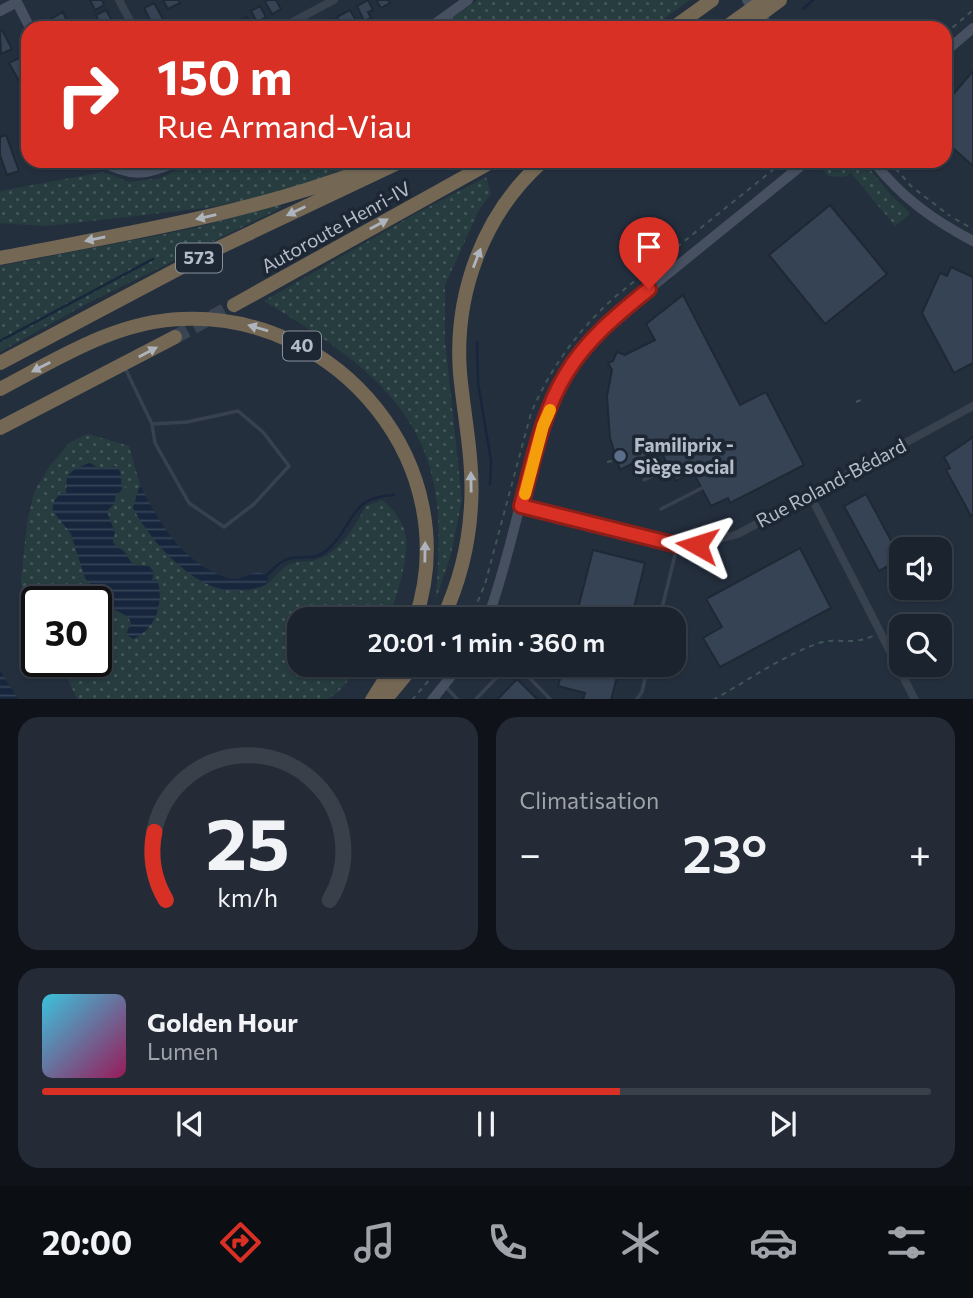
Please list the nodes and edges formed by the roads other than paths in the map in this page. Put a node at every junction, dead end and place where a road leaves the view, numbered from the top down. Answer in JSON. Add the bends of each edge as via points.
{"nodes":[{"id":1,"x":334,"y":0,"type":"edge"},
{"id":2,"x":468,"y":0,"type":"edge"},
{"id":3,"x":712,"y":0,"type":"edge"},
{"id":4,"x":747,"y":0,"type":"edge"},
{"id":5,"x":764,"y":0,"type":"edge"},
{"id":6,"x":780,"y":0,"type":"edge"},
{"id":7,"x":16,"y":1,"type":"edge"},
{"id":8,"x":121,"y":1,"type":"edge"},
{"id":9,"x":0,"y":11,"type":"edge"},
{"id":10,"x":26,"y":21,"type":"edge"},
{"id":11,"x":131,"y":21,"type":"edge"},
{"id":12,"x":294,"y":21,"type":"edge"},
{"id":13,"x":439,"y":21,"type":"edge"},
{"id":14,"x":683,"y":21,"type":"edge"},
{"id":15,"x":735,"y":21,"type":"edge"},
{"id":16,"x":751,"y":21,"type":"edge"},
{"id":17,"x":765,"y":21,"type":"edge"},
{"id":18,"x":973,"y":28,"type":"edge"},
{"id":19,"x":952,"y":46,"type":"edge"},
{"id":20,"x":114,"y":168,"type":"edge"},
{"id":21,"x":161,"y":168,"type":"edge"},
{"id":22,"x":369,"y":168,"type":"edge"},
{"id":23,"x":387,"y":168,"type":"edge"},
{"id":24,"x":480,"y":168,"type":"edge"},
{"id":25,"x":536,"y":168,"type":"edge"},
{"id":26,"x":798,"y":168,"type":"edge"},
{"id":27,"x":879,"y":168,"type":"edge"},
{"id":28,"x":973,"y":240,"type":"edge"},
{"id":29,"x":0,"y":258,"type":"edge"},
{"id":30,"x":234,"y":305,"type":"tunnel mouth"},
{"id":31,"x":175,"y":337,"type":"tunnel mouth"},
{"id":32,"x":0,"y":363,"type":"edge"},
{"id":33,"x":124,"y":365,"type":"junction"},
{"id":34,"x":0,"y":389,"type":"edge"},
{"id":35,"x":973,"y":406,"type":"edge"},
{"id":36,"x":152,"y":424,"type":"junction"},
{"id":37,"x":0,"y":428,"type":"edge"},
{"id":38,"x":668,"y":467,"type":"dead end"},
{"id":39,"x":644,"y":480,"type":"dead end"},
{"id":40,"x":702,"y":488,"type":"dead end"},
{"id":41,"x":810,"y":495,"type":"junction"},
{"id":42,"x":521,"y":506,"type":"junction"},
{"id":43,"x":661,"y":509,"type":"dead end"},
{"id":44,"x":677,"y":545,"type":"junction"},
{"id":45,"x":418,"y":607,"type":"edge"},
{"id":46,"x":447,"y":607,"type":"edge"},
{"id":47,"x":492,"y":607,"type":"edge"},
{"id":48,"x":662,"y":607,"type":"edge"},
{"id":49,"x":386,"y":677,"type":"edge"},
{"id":50,"x":404,"y":677,"type":"edge"},
{"id":51,"x":451,"y":677,"type":"edge"},
{"id":52,"x":497,"y":677,"type":"edge"},
{"id":53,"x":529,"y":677,"type":"edge"},
{"id":54,"x":645,"y":677,"type":"edge"},
{"id":55,"x":444,"y":686,"type":"junction"},
{"id":56,"x":372,"y":699,"type":"edge"},
{"id":57,"x":385,"y":699,"type":"edge"},
{"id":58,"x":432,"y":699,"type":"edge"},
{"id":59,"x":458,"y":699,"type":"edge"},
{"id":60,"x":475,"y":699,"type":"edge"},
{"id":61,"x":551,"y":699,"type":"edge"},
{"id":62,"x":636,"y":699,"type":"edge"},
{"id":63,"x":915,"y":699,"type":"edge"}],
"edges":[{"from":1,"to":12,"type":"street"},
{"from":2,"to":13,"type":"street"},
{"from":3,"to":14,"type":"highway"},
{"from":4,"to":17,"type":"street"},
{"from":5,"to":15,"type":"highway"},
{"from":6,"to":16,"type":"highway"},
{"from":7,"to":9,"type":"street"},
{"from":7,"to":10,"type":"street"},
{"from":8,"to":11,"type":"street"},
{"from":18,"to":19,"type":"street"},
{"from":20,"to":21,"type":"street","via":[[135,174]]},
{"from":22,"to":29,"type":"highway","one_way":true,"via":[[244,208]]},
{"from":23,"to":32,"type":"highway","name":"Autoroute Henri-IV","number":"573","one_way":true,"via":[[200,257]]},
{"from":30,"to":24,"type":"highway","name":"Autoroute Henri-IV","one_way":true},
{"from":46,"to":25,"type":"highway","one_way":true,"via":[[464,558],[471,506],[460,369],[464,302],[476,258],[496,217]]},
{"from":26,"to":42,"type":"street","via":[[617,315],[589,344],[566,374],[543,426]]},
{"from":27,"to":28,"type":"street","via":[[900,194]]},
{"from":33,"to":31,"type":"highway","one_way":true},
{"from":33,"to":36,"type":"lane"},
{"from":33,"to":37,"type":"highway"},
{"from":45,"to":34,"type":"highway","number":"40","one_way":true,"via":[[425,539],[421,504],[395,433],[346,374],[287,337],[226,320],[147,324],[92,342]]},
{"from":35,"to":41,"type":"street","name":"Rue Roland-Bédard"},
{"from":36,"to":36,"type":"lane","via":[[155,443],[189,503],[224,527],[254,505],[289,466],[263,432],[238,411]]},
{"from":38,"to":39,"type":"lane"},
{"from":40,"to":43,"type":"lane"},
{"from":41,"to":44,"type":"street","name":"Rue Roland-Bédard","via":[[738,534],[697,545]]},
{"from":41,"to":63,"type":"street"},
{"from":42,"to":44,"type":"street","name":"Rue Roland-Bédard"},
{"from":42,"to":47,"type":"street"},
{"from":44,"to":48,"type":"lane"},
{"from":49,"to":56,"type":"highway"},
{"from":50,"to":57,"type":"highway"},
{"from":51,"to":55,"type":"street"},
{"from":52,"to":60,"type":"lane"},
{"from":53,"to":61,"type":"lane"},
{"from":54,"to":62,"type":"lane"},
{"from":55,"to":58,"type":"street"},
{"from":55,"to":59,"type":"lane"}]}
